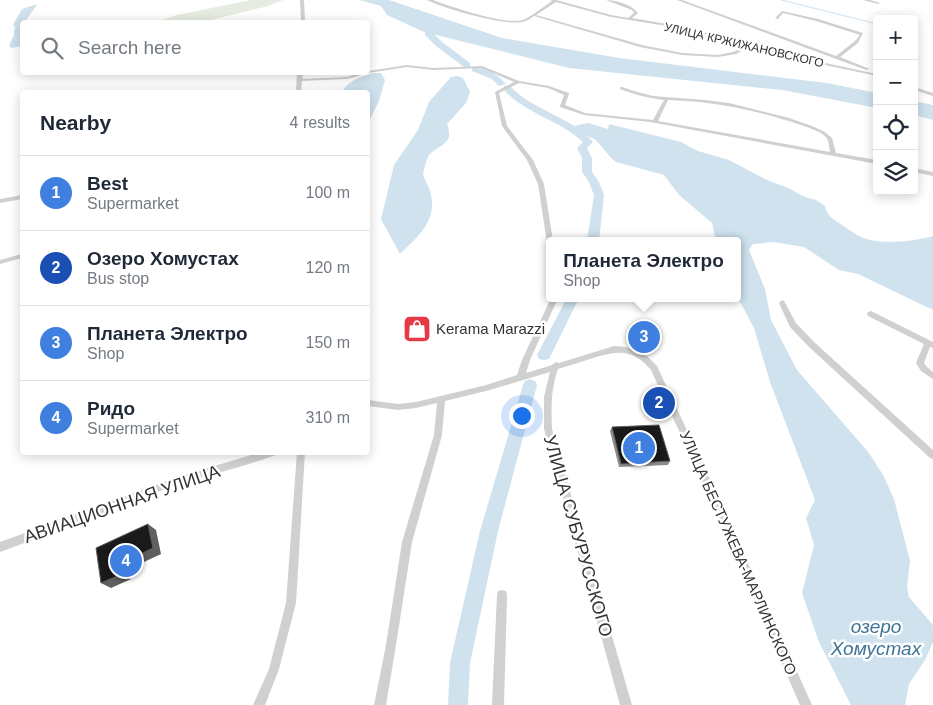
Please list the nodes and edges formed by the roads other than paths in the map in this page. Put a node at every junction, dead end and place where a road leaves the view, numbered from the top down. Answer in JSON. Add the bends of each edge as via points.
{"nodes":[{"id":1,"x":302,"y":0,"type":"edge"},
{"id":2,"x":429,"y":0,"type":"edge"},
{"id":3,"x":553,"y":0,"type":"edge"},
{"id":4,"x":608,"y":0,"type":"edge"},
{"id":5,"x":679,"y":0,"type":"edge"},
{"id":6,"x":865,"y":0,"type":"edge"},
{"id":7,"x":878,"y":3,"type":"dead end"},
{"id":8,"x":533,"y":15,"type":"junction"},
{"id":9,"x":777,"y":18,"type":"dead end"},
{"id":10,"x":628,"y":19,"type":"junction"},
{"id":11,"x":303,"y":20,"type":"edge"},
{"id":12,"x":747,"y":46,"type":"junction"},
{"id":13,"x":836,"y":57,"type":"junction"},
{"id":14,"x":370,"y":72,"type":"edge"},
{"id":15,"x":873,"y":72,"type":"edge"},
{"id":16,"x":873,"y":73,"type":"edge"},
{"id":17,"x":300,"y":75,"type":"edge"},
{"id":18,"x":357,"y":75,"type":"edge"},
{"id":19,"x":300,"y":80,"type":"junction"},
{"id":20,"x":518,"y":82,"type":"junction"},
{"id":21,"x":622,"y":88,"type":"dead end"},
{"id":22,"x":918,"y":89,"type":"edge"},
{"id":23,"x":299,"y":90,"type":"edge"},
{"id":24,"x":933,"y":95,"type":"edge"},
{"id":25,"x":666,"y":100,"type":"junction"},
{"id":26,"x":655,"y":122,"type":"junction"},
{"id":27,"x":833,"y":153,"type":"junction"},
{"id":28,"x":873,"y":161,"type":"edge"},
{"id":29,"x":918,"y":171,"type":"edge"},
{"id":30,"x":933,"y":174,"type":"edge"},
{"id":31,"x":20,"y":191,"type":"edge"},
{"id":32,"x":0,"y":196,"type":"edge"},
{"id":33,"x":20,"y":197,"type":"edge"},
{"id":34,"x":0,"y":201,"type":"edge"},
{"id":35,"x":549,"y":237,"type":"edge"},
{"id":36,"x":20,"y":257,"type":"edge"},
{"id":37,"x":0,"y":262,"type":"edge"},
{"id":38,"x":553,"y":302,"type":"edge"},
{"id":39,"x":782,"y":303,"type":"dead end"},
{"id":40,"x":871,"y":314,"type":"dead end"},
{"id":41,"x":930,"y":344,"type":"edge"},
{"id":42,"x":556,"y":365,"type":"junction"},
{"id":43,"x":521,"y":376,"type":"junction"},
{"id":44,"x":933,"y":376,"type":"edge"},
{"id":45,"x":440,"y":399,"type":"junction"},
{"id":46,"x":370,"y":403,"type":"edge"},
{"id":47,"x":264,"y":455,"type":"edge"},
{"id":48,"x":302,"y":455,"type":"edge"},
{"id":49,"x":933,"y":455,"type":"edge"},
{"id":50,"x":0,"y":547,"type":"edge"},
{"id":51,"x":502,"y":595,"type":"dead end"},
{"id":52,"x":259,"y":705,"type":"edge"},
{"id":53,"x":380,"y":705,"type":"edge"},
{"id":54,"x":498,"y":705,"type":"edge"},
{"id":55,"x":626,"y":705,"type":"edge"},
{"id":56,"x":806,"y":705,"type":"edge"}],
"edges":[{"from":1,"to":11,"type":"street"},
{"from":2,"to":8,"type":"street","via":[[502,21],[523,21]]},
{"from":3,"to":8,"type":"street"},
{"from":3,"to":10,"type":"street","name":"УЛИЦА КРЖИЖАНОВСКОГО"},
{"from":4,"to":10,"type":"street","via":[[633,9],[636,13]]},
{"from":5,"to":13,"type":"street","name":"УЛИЦА КРЖИЖАНОВСКОГО"},
{"from":6,"to":7,"type":"street"},
{"from":8,"to":12,"type":"street","via":[[640,46],[682,54],[718,56]]},
{"from":9,"to":13,"type":"street","via":[[782,12],[862,34],[857,42]]},
{"from":10,"to":12,"type":"street","name":"УЛИЦА КРЖИЖАНОВСКОГО","via":[[685,28]]},
{"from":12,"to":16,"type":"street","name":"УЛИЦА КРЖИЖАНОВСКОГО"},
{"from":13,"to":15,"type":"street","name":"УЛИЦА КРЖИЖАНОВСКОГО"},
{"from":14,"to":20,"type":"street","via":[[407,66],[433,69],[482,67]]},
{"from":17,"to":19,"type":"street"},
{"from":18,"to":19,"type":"street"},
{"from":19,"to":23,"type":"street"},
{"from":20,"to":26,"type":"street","via":[[549,87],[567,94],[562,106],[584,114]]},
{"from":20,"to":35,"type":"street","via":[[497,92],[505,126],[530,160],[541,184]]},
{"from":21,"to":25,"type":"street"},
{"from":22,"to":24,"type":"street"},
{"from":25,"to":26,"type":"street"},
{"from":25,"to":27,"type":"street","via":[[744,107],[804,125],[829,138]]},
{"from":26,"to":27,"type":"street"},
{"from":27,"to":28,"type":"street"},
{"from":29,"to":30,"type":"street"},
{"from":31,"to":32,"type":"street"},
{"from":33,"to":34,"type":"street"},
{"from":36,"to":37,"type":"street"},
{"from":38,"to":43,"type":"street"},
{"from":39,"to":49,"type":"street","via":[[793,325],[804,337]]},
{"from":40,"to":41,"type":"street"},
{"from":41,"to":44,"type":"street","via":[[920,363]]},
{"from":42,"to":43,"type":"street","name":"УЛИЦА БЕСТУЖЕВА-МАРЛИНСКОГО"},
{"from":42,"to":55,"type":"street","name":"УЛИЦА СУБУРУССКОГО","via":[[547,402],[548,429]]},
{"from":42,"to":56,"type":"street","name":"УЛИЦА БЕСТУЖЕВА-МАРЛИНСКОГО","via":[[621,349],[640,354],[654,368]]},
{"from":43,"to":45,"type":"street","name":"УЛИЦА БЕСТУЖЕВА-МАРЛИНСКОГО"},
{"from":45,"to":46,"type":"street","name":"УЛИЦА БЕСТУЖЕВА-МАРЛИНСКОГО","via":[[398,407]]},
{"from":45,"to":53,"type":"street","via":[[438,435],[407,542]]},
{"from":47,"to":50,"type":"street","name":"АВИАЦИОННАЯ УЛИЦА","via":[[178,481]]},
{"from":48,"to":52,"type":"street","via":[[291,603],[274,669]]},
{"from":51,"to":54,"type":"street"}]}
